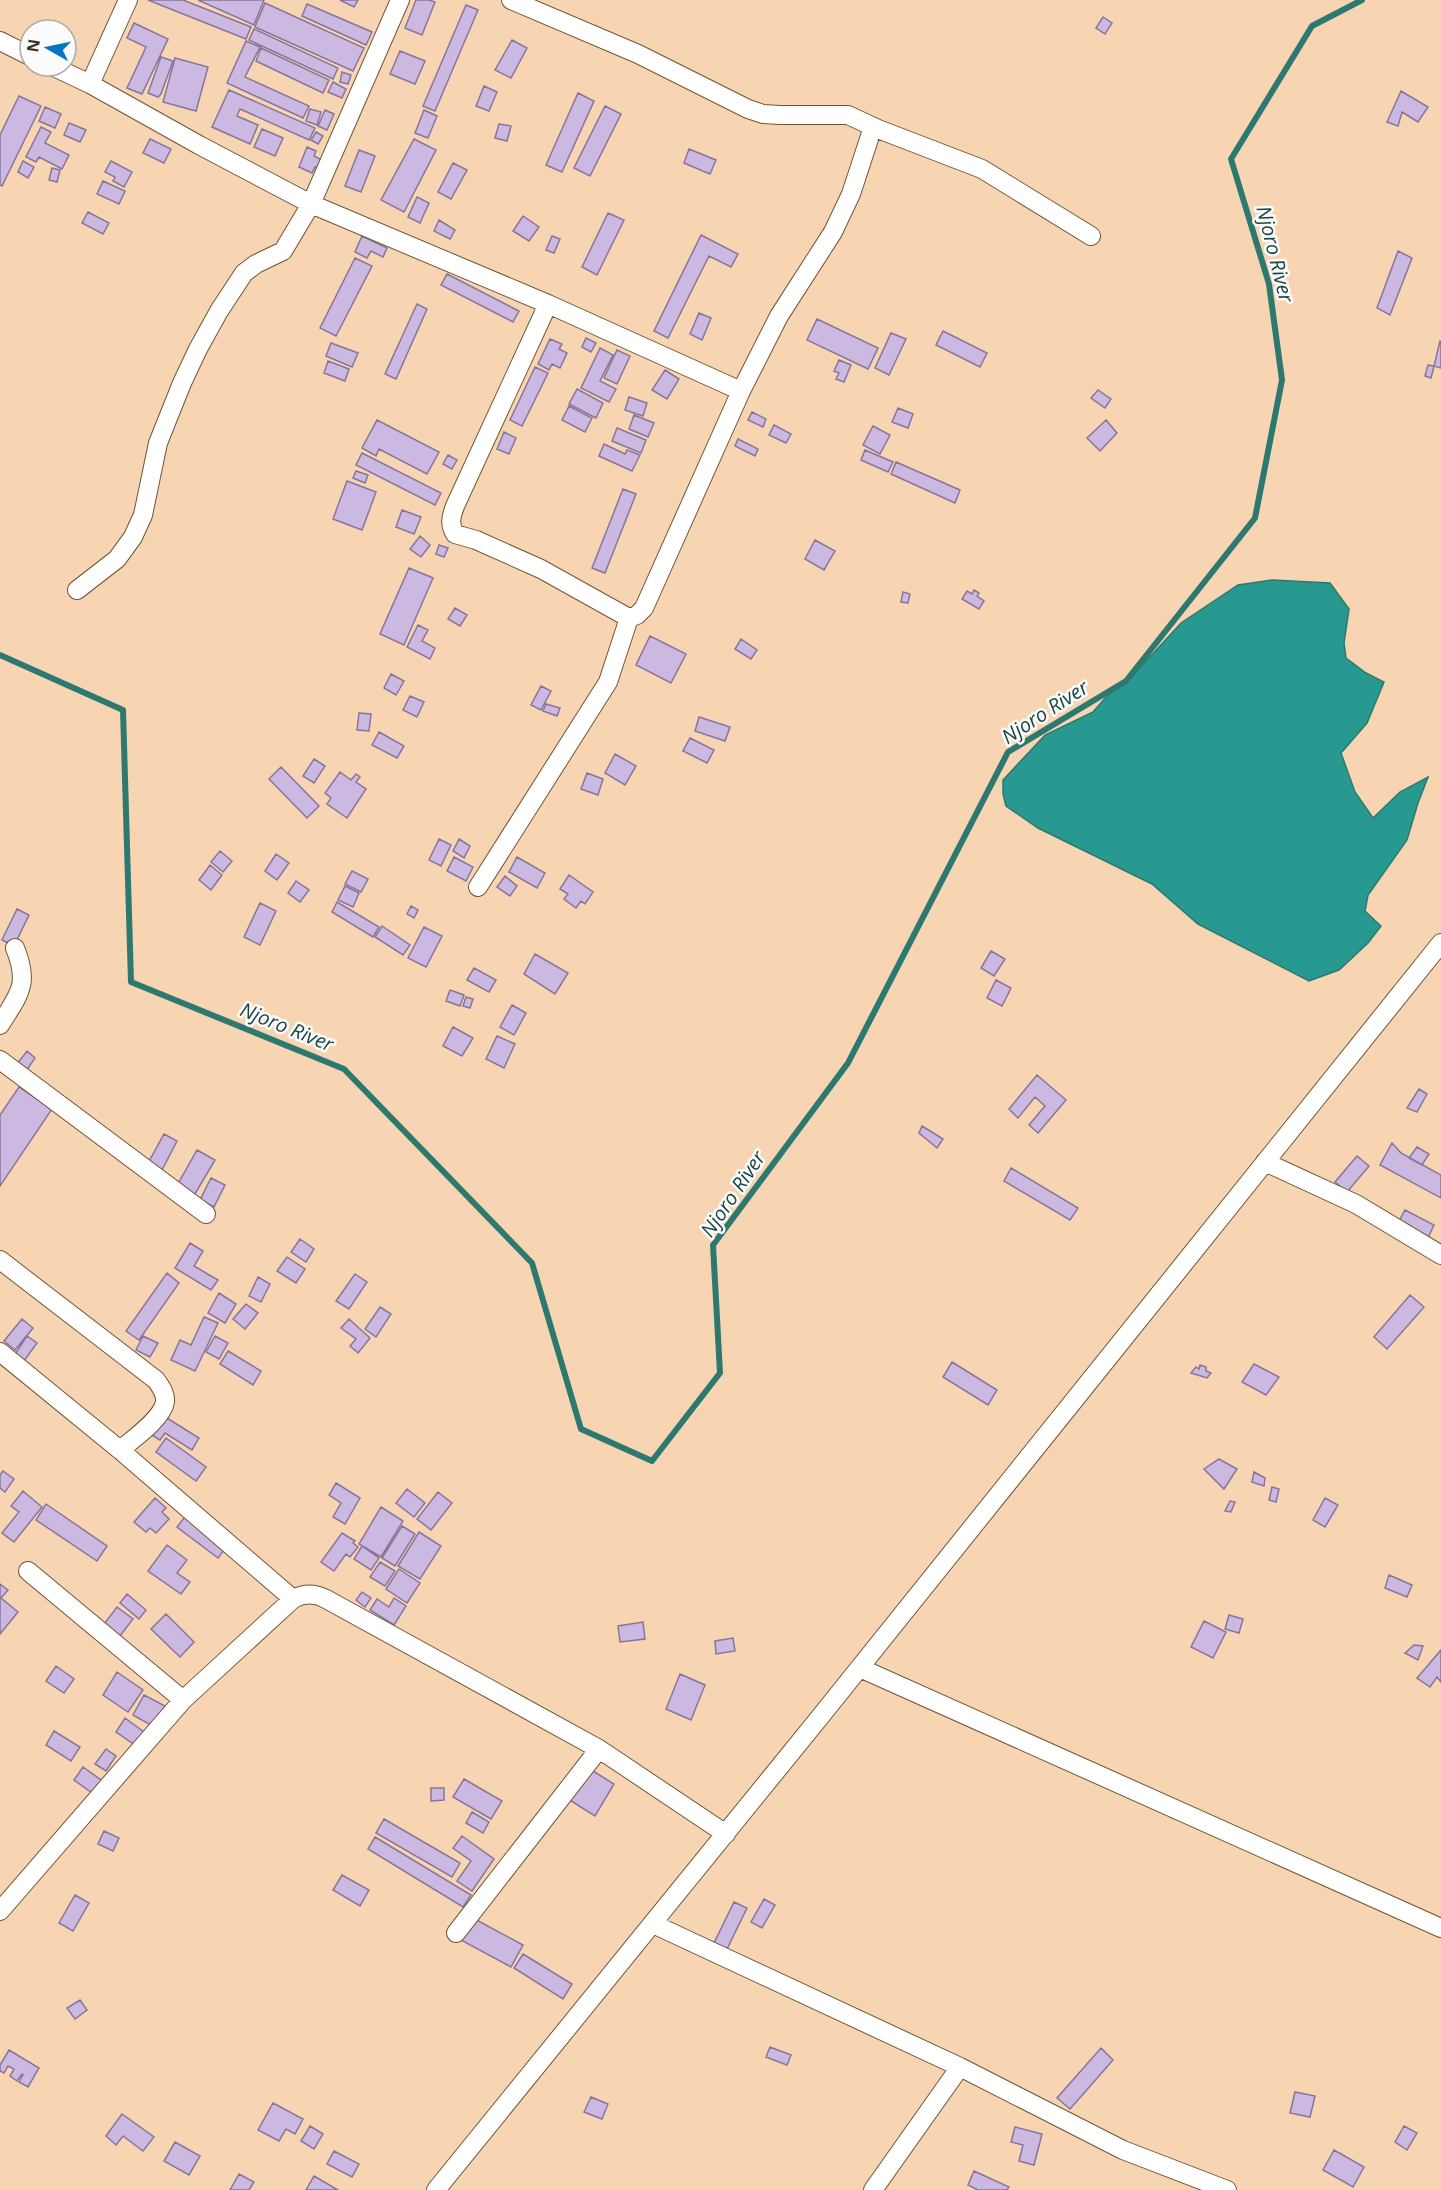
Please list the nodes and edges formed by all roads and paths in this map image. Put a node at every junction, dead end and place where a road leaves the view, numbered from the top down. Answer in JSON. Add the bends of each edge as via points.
{"nodes":[{"id":1,"x":128,"y":0,"type":"edge"},
{"id":2,"x":400,"y":0,"type":"edge"},
{"id":3,"x":511,"y":0,"type":"edge"},
{"id":4,"x":0,"y":41,"type":"edge"},
{"id":5,"x":18,"y":50,"type":"edge"},
{"id":6,"x":77,"y":78,"type":"edge"},
{"id":7,"x":90,"y":84,"type":"junction"},
{"id":8,"x":878,"y":129,"type":"junction"},
{"id":9,"x":311,"y":204,"type":"junction"},
{"id":10,"x":1091,"y":236,"type":"dead end"},
{"id":11,"x":548,"y":304,"type":"junction"},
{"id":12,"x":741,"y":390,"type":"junction"},
{"id":13,"x":77,"y":590,"type":"dead end"},
{"id":14,"x":629,"y":618,"type":"junction"},
{"id":15,"x":478,"y":887,"type":"dead end"},
{"id":16,"x":1441,"y":943,"type":"edge"},
{"id":17,"x":15,"y":948,"type":"dead end"},
{"id":18,"x":0,"y":1025,"type":"edge"},
{"id":19,"x":0,"y":1060,"type":"edge"},
{"id":20,"x":1265,"y":1162,"type":"junction"},
{"id":21,"x":206,"y":1214,"type":"dead end"},
{"id":22,"x":1441,"y":1255,"type":"edge"},
{"id":23,"x":0,"y":1260,"type":"edge"},
{"id":24,"x":0,"y":1352,"type":"edge"},
{"id":25,"x":120,"y":1450,"type":"junction"},
{"id":26,"x":28,"y":1571,"type":"dead end"},
{"id":27,"x":293,"y":1599,"type":"junction"},
{"id":28,"x":860,"y":1668,"type":"junction"},
{"id":29,"x":183,"y":1700,"type":"junction"},
{"id":30,"x":599,"y":1749,"type":"junction"},
{"id":31,"x":726,"y":1833,"type":"junction"},
{"id":32,"x":0,"y":1911,"type":"edge"},
{"id":33,"x":654,"y":1924,"type":"junction"},
{"id":34,"x":1441,"y":1928,"type":"edge"},
{"id":35,"x":456,"y":1933,"type":"dead end"},
{"id":36,"x":960,"y":2067,"type":"junction"},
{"id":37,"x":436,"y":2190,"type":"edge"},
{"id":38,"x":873,"y":2190,"type":"edge"},
{"id":39,"x":1227,"y":2190,"type":"edge"}],
"edges":[{"from":1,"to":7,"type":"street"},
{"from":2,"to":9,"type":"street"},
{"from":3,"to":8,"type":"street","via":[[638,54],[748,109],[763,114],[848,115]]},
{"from":4,"to":5,"type":"street"},
{"from":6,"to":7,"type":"street"},
{"from":7,"to":9,"type":"street"},
{"from":8,"to":10,"type":"street","via":[[982,169]]},
{"from":8,"to":12,"type":"street","via":[[871,133],[851,194],[833,232],[779,316]]},
{"from":9,"to":11,"type":"street"},
{"from":9,"to":13,"type":"street","via":[[283,251],[244,273],[219,311],[169,414],[158,443],[143,515],[133,537],[117,559]]},
{"from":11,"to":12,"type":"street"},
{"from":11,"to":14,"type":"street","via":[[455,506],[452,529],[455,534],[541,569]]},
{"from":12,"to":14,"type":"street","via":[[644,608]]},
{"from":14,"to":15,"type":"street","via":[[608,682]]},
{"from":16,"to":20,"type":"street"},
{"from":17,"to":18,"type":"street","via":[[23,979],[20,992]]},
{"from":19,"to":21,"type":"street"},
{"from":20,"to":22,"type":"street","via":[[1356,1204]]},
{"from":20,"to":28,"type":"street"},
{"from":23,"to":25,"type":"street","via":[[160,1385],[165,1402],[156,1418]]},
{"from":24,"to":25,"type":"street"},
{"from":25,"to":27,"type":"street"},
{"from":26,"to":29,"type":"street"},
{"from":27,"to":29,"type":"street"},
{"from":27,"to":30,"type":"street","via":[[313,1594],[326,1599]]},
{"from":28,"to":31,"type":"street"},
{"from":28,"to":34,"type":"street"},
{"from":29,"to":32,"type":"street"},
{"from":30,"to":31,"type":"street"},
{"from":30,"to":35,"type":"street"},
{"from":31,"to":33,"type":"street"},
{"from":33,"to":36,"type":"street"},
{"from":33,"to":37,"type":"street"},
{"from":36,"to":38,"type":"street"},
{"from":36,"to":39,"type":"street","via":[[1123,2150]]}]}
